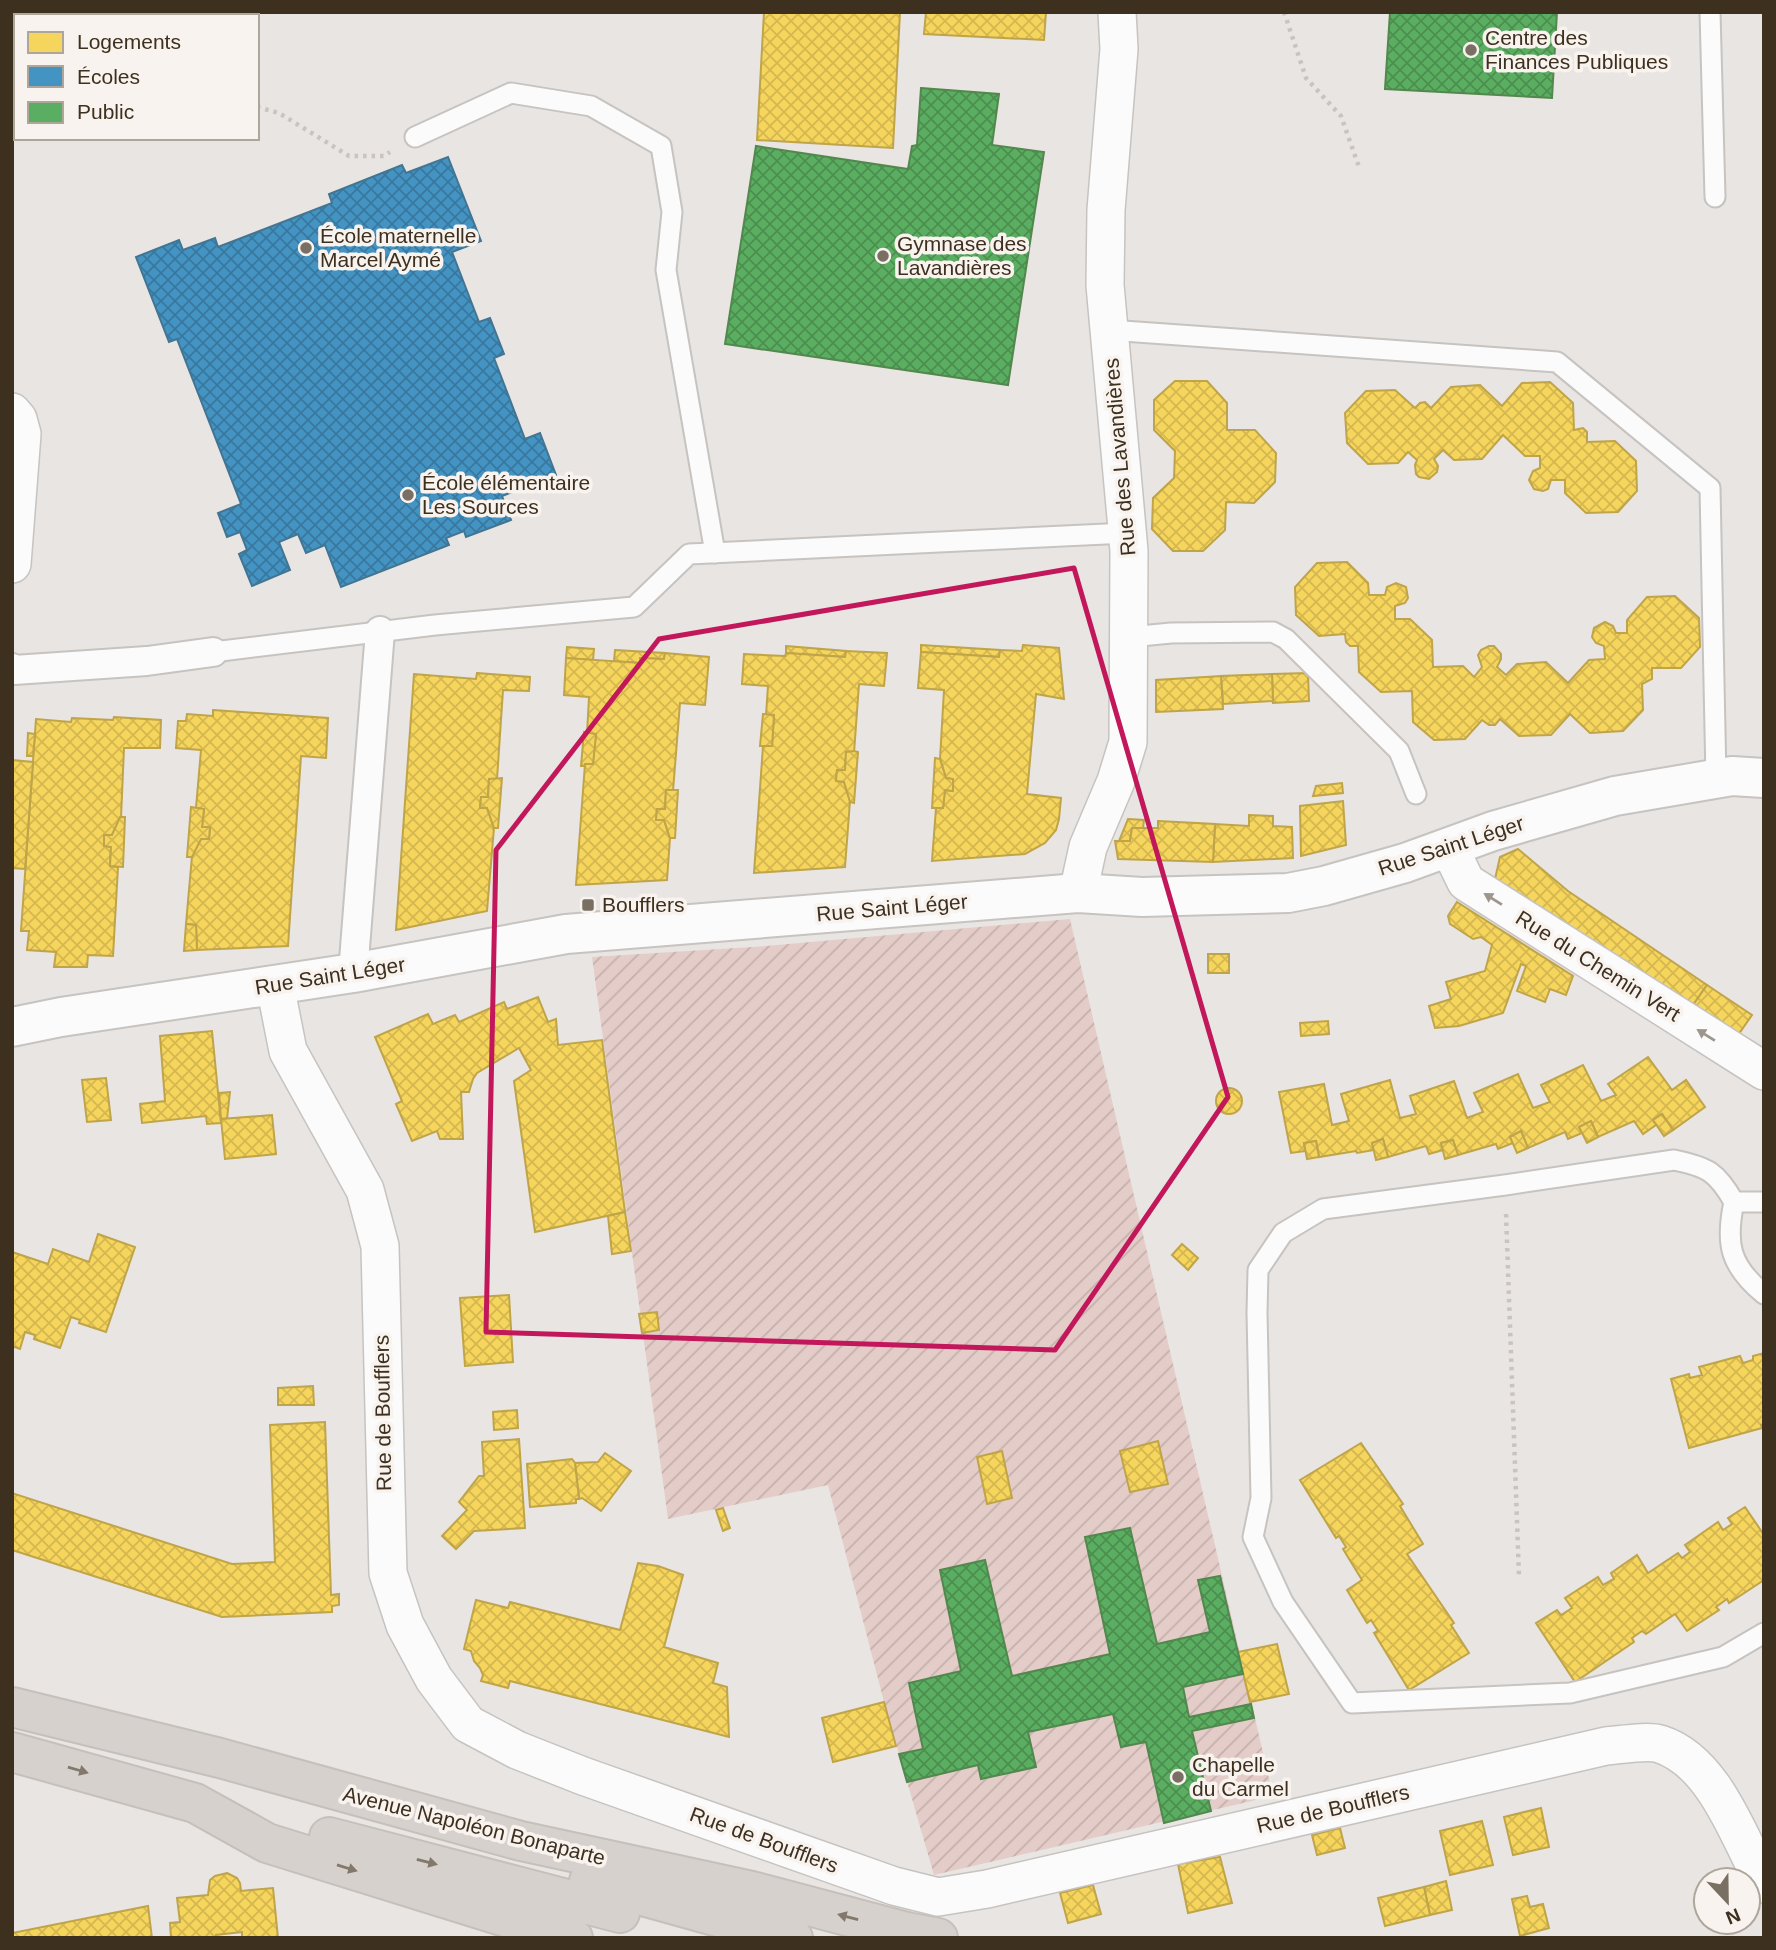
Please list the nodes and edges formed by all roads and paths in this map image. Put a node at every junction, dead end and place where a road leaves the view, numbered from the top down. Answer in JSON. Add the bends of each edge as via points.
{"nodes":[{"id":1,"x":1117,"y":12,"type":"edge"},
{"id":2,"x":1284,"y":12,"type":"edge"},
{"id":3,"x":1710,"y":12,"type":"edge"},
{"id":4,"x":259,"y":108,"type":"edge"},
{"id":5,"x":415,"y":137,"type":"joint"},
{"id":6,"x":1359,"y":167,"type":"dead end"},
{"id":7,"x":1715,"y":197,"type":"dead end"},
{"id":8,"x":1109,"y":330,"type":"junction"},
{"id":9,"x":15,"y":415,"type":"edge"},
{"id":10,"x":1127,"y":533,"type":"junction"},
{"id":11,"x":715,"y":553,"type":"junction"},
{"id":12,"x":12,"y":564,"type":"edge"},
{"id":13,"x":380,"y":631,"type":"junction"},
{"id":14,"x":1130,"y":637,"type":"junction"},
{"id":15,"x":213,"y":652,"type":"joint"},
{"id":16,"x":12,"y":668,"type":"edge"},
{"id":17,"x":1764,"y":778,"type":"edge"},
{"id":18,"x":1716,"y":779,"type":"junction"},
{"id":19,"x":1416,"y":794,"type":"dead end"},
{"id":20,"x":1449,"y":847,"type":"junction"},
{"id":21,"x":1078,"y":893,"type":"junction"},
{"id":22,"x":354,"y":973,"type":"junction"},
{"id":23,"x":275,"y":985,"type":"junction"},
{"id":24,"x":12,"y":1027,"type":"edge"},
{"id":25,"x":1764,"y":1071,"type":"edge"},
{"id":26,"x":1505,"y":1185,"type":"junction"},
{"id":27,"x":1734,"y":1202,"type":"junction"},
{"id":28,"x":1764,"y":1202,"type":"edge"},
{"id":29,"x":1764,"y":1294,"type":"edge"},
{"id":30,"x":1519,"y":1577,"type":"dead end"},
{"id":31,"x":1764,"y":1633,"type":"edge"},
{"id":32,"x":12,"y":1707,"type":"edge"},
{"id":33,"x":12,"y":1713,"type":"edge"},
{"id":34,"x":12,"y":1752,"type":"edge"},
{"id":35,"x":195,"y":1803,"type":"junction"},
{"id":36,"x":1764,"y":1884,"type":"edge"},
{"id":37,"x":573,"y":1938,"type":"edge"},
{"id":38,"x":712,"y":1938,"type":"edge"},
{"id":39,"x":793,"y":1938,"type":"edge"},
{"id":40,"x":938,"y":1938,"type":"edge"}],
"edges":[{"from":1,"to":8,"type":"street","name":"Rue des Lavandières","via":[[1119,49],[1105,210]]},
{"from":2,"to":6,"type":"path","via":[[1306,78],[1341,116]]},
{"from":3,"to":7,"type":"lane"},
{"from":4,"to":5,"type":"path","via":[[279,113],[349,156],[384,156]]},
{"from":5,"to":11,"type":"lane","via":[[511,93],[591,106],[661,146],[672,212],[666,270]]},
{"from":8,"to":10,"type":"street","name":"Rue des Lavandières"},
{"from":8,"to":18,"type":"lane","via":[[1558,362],[1710,488]]},
{"from":9,"to":12,"type":"street","via":[[22,434]]},
{"from":10,"to":11,"type":"lane"},
{"from":10,"to":14,"type":"street","name":"Rue des Lavandières"},
{"from":11,"to":13,"type":"lane","via":[[689,554],[634,607]]},
{"from":13,"to":15,"type":"lane"},
{"from":13,"to":22,"type":"street"},
{"from":14,"to":19,"type":"lane","via":[[1273,632],[1286,639],[1399,751]]},
{"from":14,"to":21,"type":"street","name":"Rue des Lavandières","via":[[1128,742],[1088,847]]},
{"from":15,"to":16,"type":"street","via":[[134,662]]},
{"from":17,"to":18,"type":"street","name":"Rue Saint Léger"},
{"from":18,"to":20,"type":"street","name":"Rue Saint Léger","via":[[1615,796]]},
{"from":20,"to":21,"type":"street","name":"Rue Saint Léger","via":[[1289,893],[1142,897]]},
{"from":25,"to":20,"type":"street","name":"Rue du Chemin Vert","one_way":true,"via":[[1466,882]]},
{"from":21,"to":22,"type":"street","name":"Rue Saint Léger","via":[[566,934]]},
{"from":22,"to":23,"type":"street","name":"Rue Saint Léger"},
{"from":23,"to":24,"type":"street","name":"Rue Saint Léger"},
{"from":23,"to":36,"type":"street","name":"Rue de Boufflers","via":[[288,1051],[365,1190],[380,1246],[388,1573],[405,1625],[434,1679],[468,1724],[517,1750],[583,1776],[894,1886],[938,1897],[1606,1746],[1658,1742],[1688,1757],[1715,1788]]},
{"from":26,"to":27,"type":"lane","via":[[1674,1160],[1700,1165],[1721,1180]]},
{"from":26,"to":30,"type":"path"},
{"from":26,"to":31,"type":"lane","via":[[1323,1209],[1283,1233],[1258,1270],[1261,1498],[1253,1537],[1283,1602],[1352,1703],[1570,1693],[1723,1657]]},
{"from":27,"to":28,"type":"lane"},
{"from":27,"to":29,"type":"lane","via":[[1730,1250],[1746,1279]]},
{"from":40,"to":32,"type":"main road","name":"Avenue Napoléon Bonaparte","one_way":true,"via":[[752,1891],[521,1841],[220,1758]]},
{"from":33,"to":39,"type":"main road","via":[[132,1753]]},
{"from":34,"to":35,"type":"main road","one_way":true},
{"from":35,"to":37,"type":"main road","one_way":true,"via":[[267,1843]]},
{"from":35,"to":38,"type":"main road","one_way":true}]}
